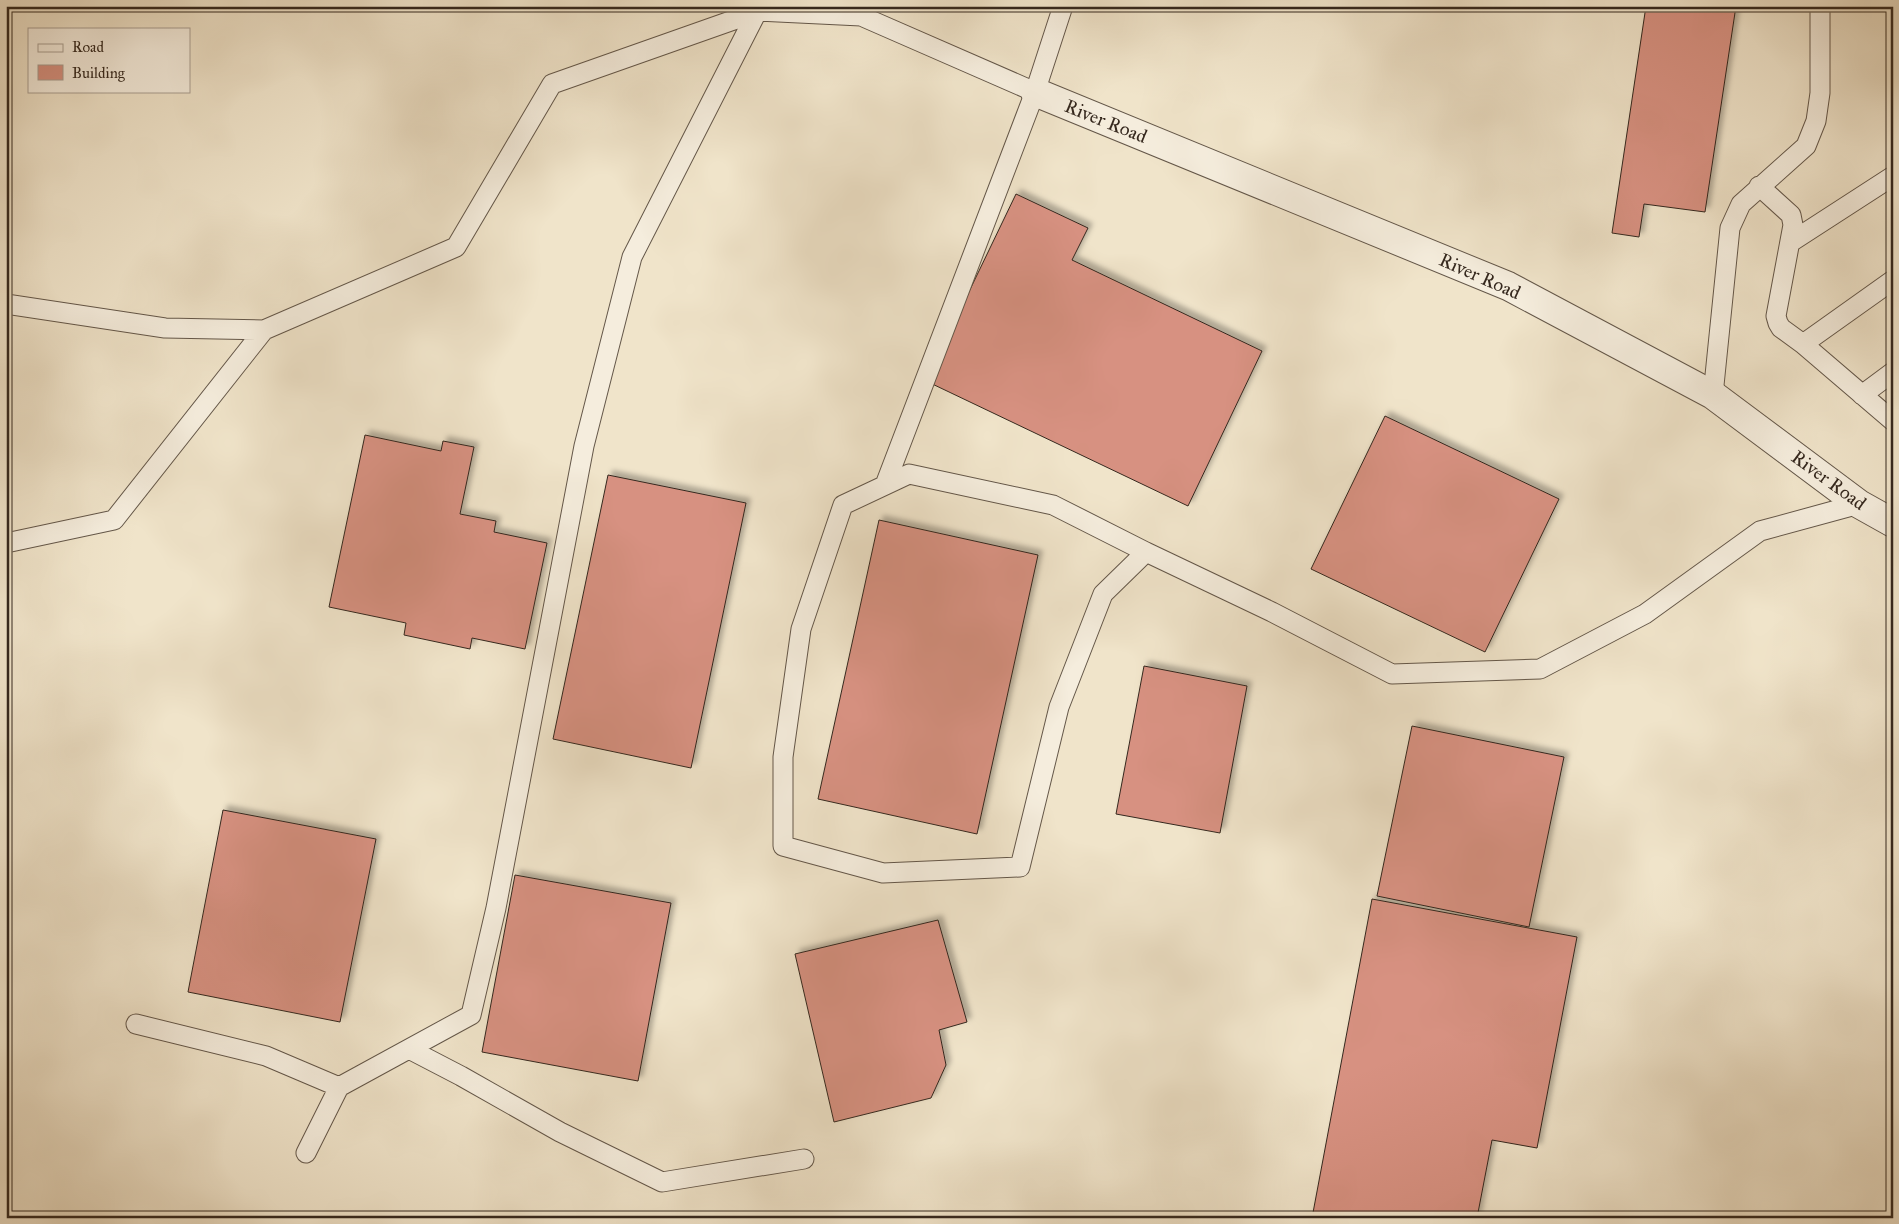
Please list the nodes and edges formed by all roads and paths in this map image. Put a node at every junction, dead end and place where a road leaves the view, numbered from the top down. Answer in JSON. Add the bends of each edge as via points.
{"nodes":[{"id":1,"x":1063,"y":6,"type":"edge"},
{"id":2,"x":1820,"y":6,"type":"edge"},
{"id":3,"x":760,"y":9,"type":"edge"},
{"id":4,"x":1035,"y":92,"type":"junction"},
{"id":5,"x":1893,"y":176,"type":"edge"},
{"id":6,"x":1759,"y":186,"type":"junction"},
{"id":7,"x":1791,"y":242,"type":"junction"},
{"id":8,"x":1893,"y":280,"type":"edge"},
{"id":9,"x":6,"y":304,"type":"edge"},
{"id":10,"x":264,"y":330,"type":"junction"},
{"id":11,"x":1803,"y":344,"type":"junction"},
{"id":12,"x":1893,"y":372,"type":"edge"},
{"id":13,"x":1713,"y":395,"type":"junction"},
{"id":14,"x":1862,"y":395,"type":"junction"},
{"id":15,"x":1893,"y":421,"type":"edge"},
{"id":16,"x":885,"y":485,"type":"junction"},
{"id":17,"x":1859,"y":504,"type":"junction"},
{"id":18,"x":1893,"y":523,"type":"edge"},
{"id":19,"x":6,"y":543,"type":"edge"},
{"id":20,"x":1146,"y":552,"type":"junction"},
{"id":21,"x":136,"y":1024,"type":"dead end"},
{"id":22,"x":409,"y":1049,"type":"junction"},
{"id":23,"x":339,"y":1087,"type":"junction"},
{"id":24,"x":306,"y":1154,"type":"dead end"},
{"id":25,"x":804,"y":1159,"type":"dead end"}],
"edges":[{"from":1,"to":4,"type":"lane"},
{"from":2,"to":6,"type":"lane","via":[[1820,93],[1816,122],[1806,146]]},
{"from":3,"to":4,"type":"lane","via":[[861,16]]},
{"from":3,"to":10,"type":"lane","via":[[552,84],[456,247]]},
{"from":3,"to":22,"type":"lane","via":[[632,257],[584,446],[496,908],[471,1014]]},
{"from":4,"to":13,"type":"street","name":"River Road","via":[[1508,286]]},
{"from":4,"to":16,"type":"lane"},
{"from":5,"to":7,"type":"lane"},
{"from":6,"to":7,"type":"lane","via":[[1791,216]]},
{"from":6,"to":13,"type":"lane","via":[[1741,204],[1730,228]]},
{"from":7,"to":11,"type":"lane","via":[[1776,316],[1781,328]]},
{"from":8,"to":11,"type":"lane"},
{"from":9,"to":10,"type":"lane","via":[[165,328]]},
{"from":10,"to":19,"type":"lane","via":[[114,520]]},
{"from":11,"to":14,"type":"lane"},
{"from":12,"to":14,"type":"lane"},
{"from":13,"to":17,"type":"street","name":"River Road"},
{"from":14,"to":15,"type":"lane"},
{"from":16,"to":20,"type":"lane","via":[[910,474],[1053,505]]},
{"from":16,"to":20,"type":"lane","via":[[843,505],[801,629],[783,757],[783,846],[883,873],[1020,867],[1058,707],[1103,594]]},
{"from":17,"to":18,"type":"street","name":"River Road"},
{"from":17,"to":20,"type":"lane","via":[[1760,530],[1645,614],[1540,669],[1392,674]]},
{"from":21,"to":23,"type":"lane","via":[[266,1056]]},
{"from":22,"to":23,"type":"lane"},
{"from":22,"to":25,"type":"lane","via":[[560,1132],[662,1182]]},
{"from":23,"to":24,"type":"lane"}]}
